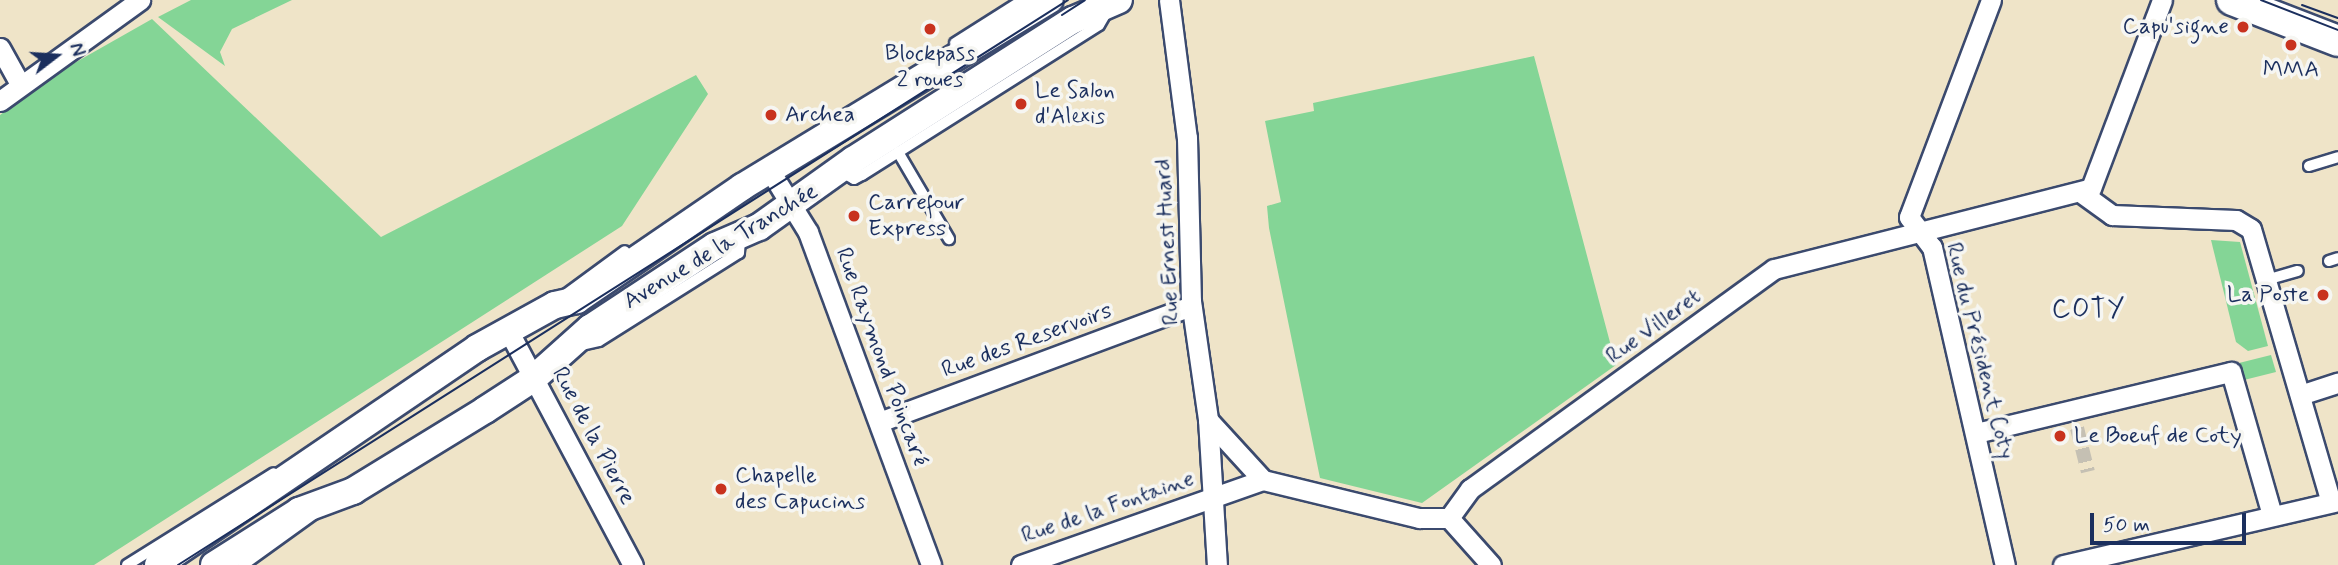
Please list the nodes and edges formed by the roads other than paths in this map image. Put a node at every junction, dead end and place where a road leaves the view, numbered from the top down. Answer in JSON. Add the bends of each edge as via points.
{"nodes":[{"id":1,"x":140,"y":0,"type":"edge"},
{"id":2,"x":1023,"y":0,"type":"edge"},
{"id":3,"x":1050,"y":0,"type":"edge"},
{"id":4,"x":1169,"y":0,"type":"edge"},
{"id":5,"x":1992,"y":0,"type":"edge"},
{"id":6,"x":2162,"y":0,"type":"edge"},
{"id":7,"x":2232,"y":0,"type":"edge"},
{"id":8,"x":2290,"y":0,"type":"edge"},
{"id":9,"x":1115,"y":3,"type":"edge"},
{"id":10,"x":2338,"y":18,"type":"edge"},
{"id":11,"x":2338,"y":41,"type":"edge"},
{"id":12,"x":0,"y":48,"type":"edge"},
{"id":13,"x":19,"y":82,"type":"junction"},
{"id":14,"x":0,"y":101,"type":"edge"},
{"id":15,"x":898,"y":152,"type":"junction"},
{"id":16,"x":2338,"y":157,"type":"edge"},
{"id":17,"x":2309,"y":166,"type":"dead end"},
{"id":18,"x":838,"y":171,"type":"junction"},
{"id":19,"x":772,"y":174,"type":"junction"},
{"id":20,"x":2083,"y":194,"type":"junction"},
{"id":21,"x":792,"y":206,"type":"junction"},
{"id":22,"x":1916,"y":230,"type":"junction"},
{"id":23,"x":949,"y":239,"type":"dead end"},
{"id":24,"x":2298,"y":271,"type":"dead end"},
{"id":25,"x":2266,"y":280,"type":"junction"},
{"id":26,"x":1191,"y":306,"type":"junction"},
{"id":27,"x":509,"y":332,"type":"junction"},
{"id":28,"x":534,"y":378,"type":"junction"},
{"id":29,"x":2338,"y":383,"type":"edge"},
{"id":30,"x":2300,"y":395,"type":"junction"},
{"id":31,"x":1208,"y":419,"type":"junction"},
{"id":32,"x":879,"y":422,"type":"junction"},
{"id":33,"x":1976,"y":433,"type":"junction"},
{"id":34,"x":296,"y":473,"type":"junction"},
{"id":35,"x":1263,"y":480,"type":"junction"},
{"id":36,"x":1212,"y":498,"type":"junction"},
{"id":37,"x":327,"y":500,"type":"junction"},
{"id":38,"x":2334,"y":501,"type":"edge"},
{"id":39,"x":2272,"y":514,"type":"junction"},
{"id":40,"x":1448,"y":518,"type":"junction"},
{"id":41,"x":127,"y":565,"type":"edge"},
{"id":42,"x":158,"y":565,"type":"edge"},
{"id":43,"x":214,"y":565,"type":"edge"},
{"id":44,"x":243,"y":565,"type":"edge"},
{"id":45,"x":633,"y":565,"type":"edge"},
{"id":46,"x":931,"y":565,"type":"edge"},
{"id":47,"x":1021,"y":565,"type":"edge"},
{"id":48,"x":1217,"y":565,"type":"edge"},
{"id":49,"x":1491,"y":565,"type":"edge"},
{"id":50,"x":2005,"y":565,"type":"edge"},
{"id":51,"x":2063,"y":565,"type":"edge"}],
"edges":[{"from":1,"to":13,"type":"street"},
{"from":2,"to":19,"type":"lane","via":[[782,153]]},
{"from":3,"to":19,"type":"main road","name":"Avenue de la Tranchée"},
{"from":4,"to":26,"type":"street","name":"Rue Ernest Huard","via":[[1187,138]]},
{"from":5,"to":22,"type":"street","name":"Rue du Président Coty","via":[[1913,199],[1909,216]]},
{"from":6,"to":20,"type":"street","via":[[2091,188]]},
{"from":7,"to":11,"type":"main road"},
{"from":8,"to":10,"type":"main road"},
{"from":9,"to":15,"type":"lane","via":[[1099,25]]},
{"from":9,"to":18,"type":"main road","name":"Avenue de la Tranchée","via":[[1073,20]]},
{"from":12,"to":13,"type":"street"},
{"from":13,"to":14,"type":"street"},
{"from":15,"to":18,"type":"lane","via":[[854,179]]},
{"from":15,"to":23,"type":"lane"},
{"from":16,"to":17,"type":"lane"},
{"from":18,"to":21,"type":"main road","name":"Avenue de la Tranchée"},
{"from":19,"to":21,"type":"street","name":"Rue Raymond Poincaré"},
{"from":19,"to":27,"type":"main road","name":"Avenue de la Tranchée","via":[[577,300],[555,305]]},
{"from":20,"to":22,"type":"street","name":"Rue Villeret"},
{"from":20,"to":25,"type":"street","via":[[2112,215],[2236,220],[2251,229]]},
{"from":21,"to":28,"type":"main road","name":"Avenue de la Tranchée","via":[[590,328]]},
{"from":21,"to":32,"type":"street","name":"Rue Raymond Poincaré","via":[[808,232]]},
{"from":22,"to":33,"type":"street","name":"Rue du Président Coty","via":[[1932,247]]},
{"from":22,"to":40,"type":"street","name":"Rue Villeret","via":[[1774,269],[1471,489]]},
{"from":24,"to":25,"type":"lane"},
{"from":25,"to":30,"type":"street"},
{"from":26,"to":31,"type":"street","name":"Rue Ernest Huard"},
{"from":26,"to":32,"type":"street","name":"Rue des Reservoirs"},
{"from":27,"to":28,"type":"street","name":"Rue de la Pierre"},
{"from":27,"to":34,"type":"main road","name":"Avenue de la Tranchée"},
{"from":28,"to":37,"type":"main road","name":"Avenue de la Tranchée","via":[[372,480]]},
{"from":28,"to":45,"type":"street","name":"Rue de la Pierre"},
{"from":29,"to":30,"type":"street"},
{"from":30,"to":38,"type":"street"},
{"from":31,"to":35,"type":"street"},
{"from":31,"to":36,"type":"street","name":"Rue Ernest Huard"},
{"from":32,"to":46,"type":"street","name":"Rue Raymond Poincaré"},
{"from":33,"to":39,"type":"street","via":[[2231,372]]},
{"from":33,"to":50,"type":"street","name":"Rue du Président Coty"},
{"from":34,"to":41,"type":"lane","name":"Avenue de la Tranchée","via":[[270,473]]},
{"from":34,"to":42,"type":"main road","name":"Avenue de la Tranchée"},
{"from":35,"to":36,"type":"street","name":"Rue de la Fontaine"},
{"from":35,"to":40,"type":"street","via":[[1419,518]]},
{"from":36,"to":47,"type":"street","name":"Rue de la Fontaine"},
{"from":36,"to":48,"type":"street","name":"Rue Ernest Huard"},
{"from":37,"to":43,"type":"main road","name":"Avenue de la Tranchée"},
{"from":37,"to":44,"type":"lane","name":"Avenue de la Tranchée","via":[[307,524]]},
{"from":38,"to":39,"type":"street"},
{"from":39,"to":51,"type":"street"},
{"from":40,"to":49,"type":"street"}]}
